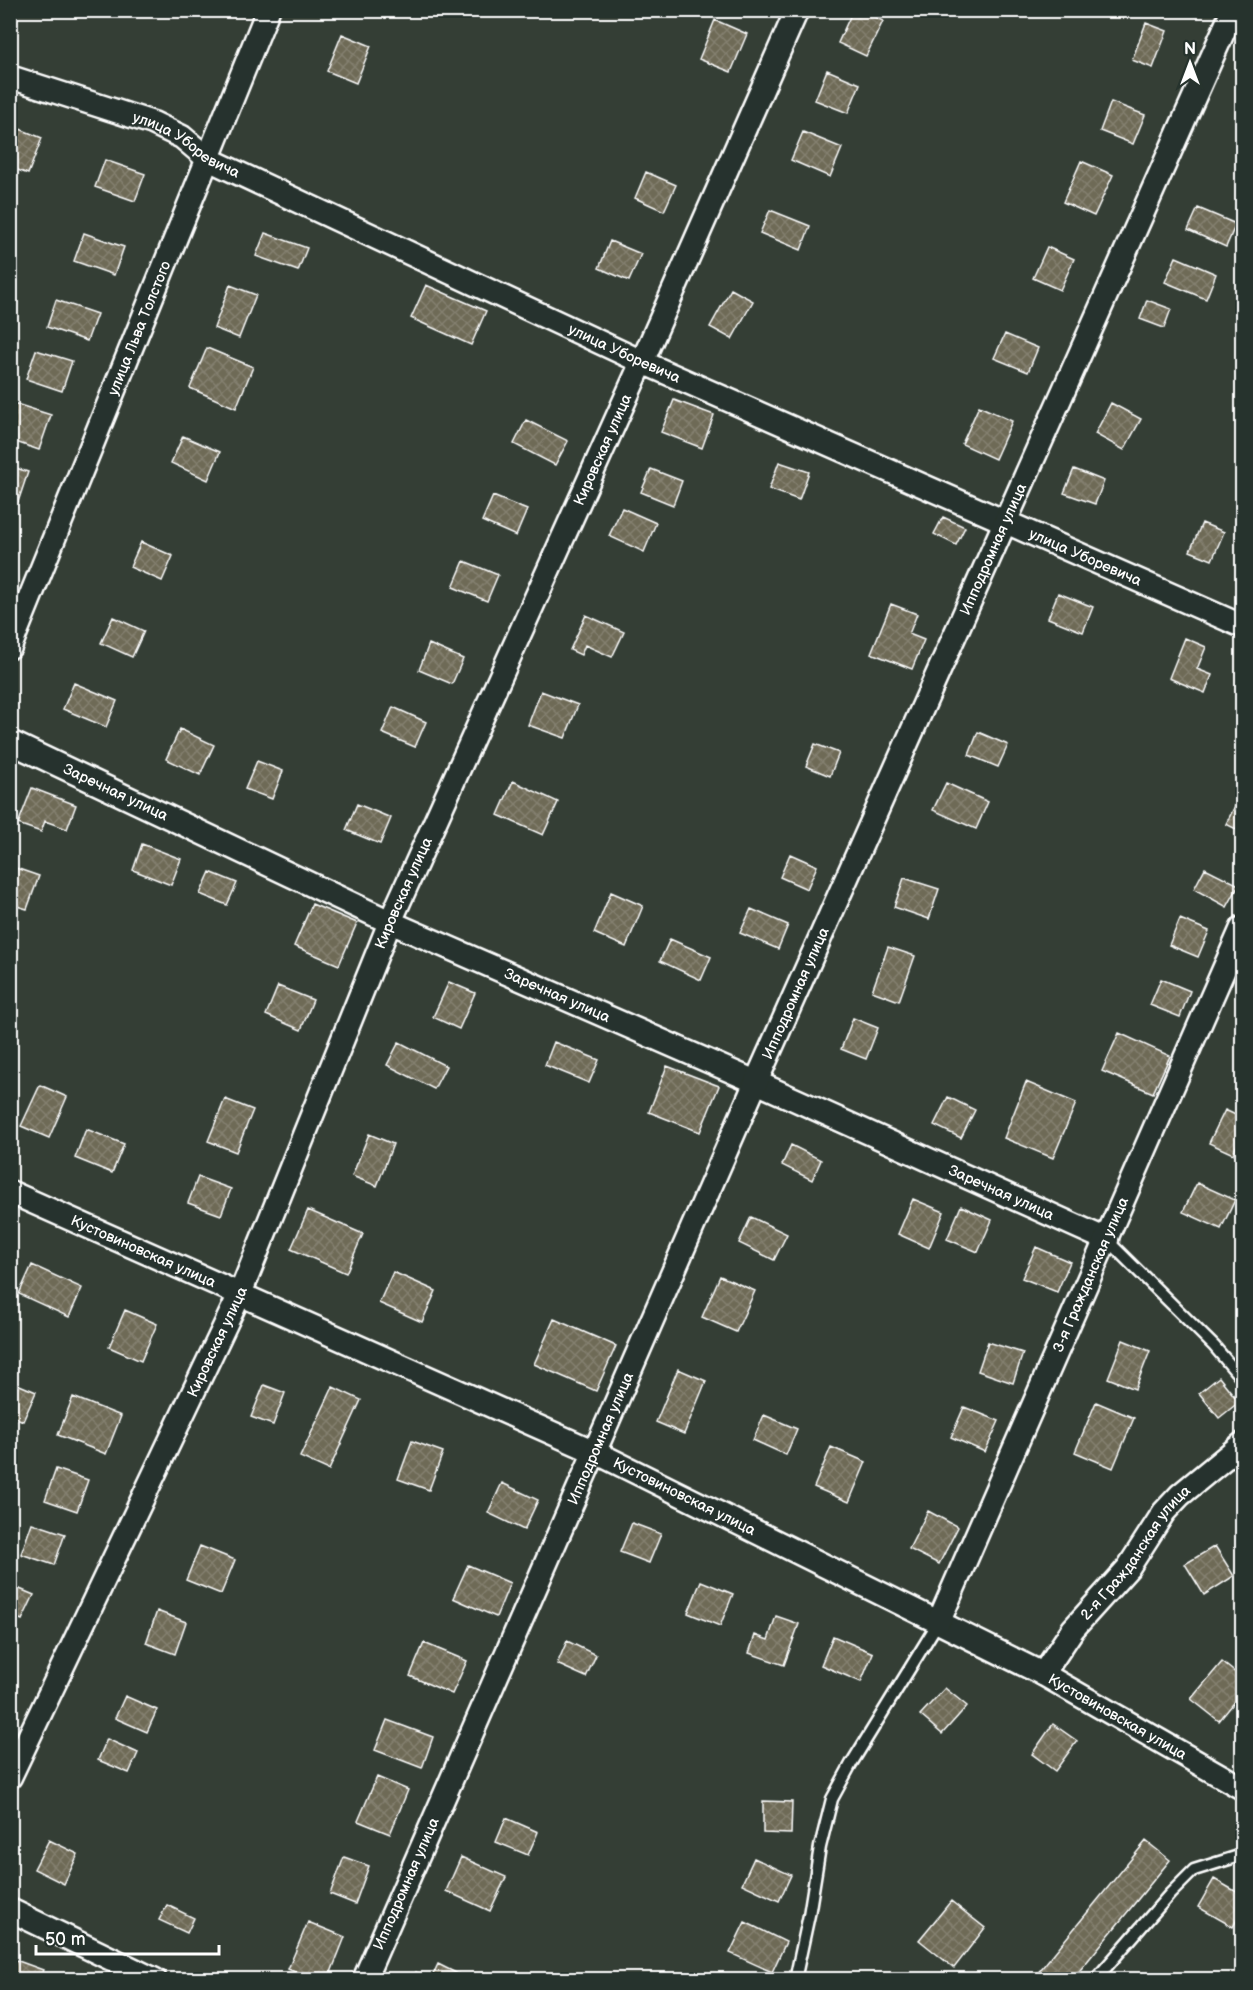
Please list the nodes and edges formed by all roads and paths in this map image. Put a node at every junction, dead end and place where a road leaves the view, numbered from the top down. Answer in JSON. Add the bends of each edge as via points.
{"nodes":[{"id":1,"x":268,"y":10,"type":"edge"},
{"id":2,"x":797,"y":10,"type":"edge"},
{"id":3,"x":1233,"y":10,"type":"edge"},
{"id":4,"x":10,"y":77,"type":"edge"},
{"id":5,"x":208,"y":159,"type":"junction"},
{"id":6,"x":642,"y":362,"type":"junction"},
{"id":7,"x":1005,"y":523,"type":"junction"},
{"id":8,"x":1242,"y":626,"type":"edge"},
{"id":9,"x":10,"y":647,"type":"edge"},
{"id":10,"x":10,"y":742,"type":"edge"},
{"id":11,"x":390,"y":922,"type":"junction"},
{"id":12,"x":1242,"y":928,"type":"edge"},
{"id":13,"x":756,"y":1082,"type":"junction"},
{"id":14,"x":10,"y":1192,"type":"edge"},
{"id":15,"x":1107,"y":1240,"type":"junction"},
{"id":16,"x":240,"y":1294,"type":"junction"},
{"id":17,"x":1242,"y":1379,"type":"edge"},
{"id":18,"x":1242,"y":1444,"type":"edge"},
{"id":19,"x":595,"y":1452,"type":"junction"},
{"id":20,"x":939,"y":1622,"type":"junction"},
{"id":21,"x":1043,"y":1674,"type":"junction"},
{"id":22,"x":10,"y":1777,"type":"edge"},
{"id":23,"x":1242,"y":1788,"type":"edge"},
{"id":24,"x":1242,"y":1855,"type":"edge"},
{"id":25,"x":10,"y":1910,"type":"edge"},
{"id":26,"x":154,"y":1980,"type":"edge"},
{"id":27,"x":364,"y":1980,"type":"edge"},
{"id":28,"x":795,"y":1980,"type":"edge"},
{"id":29,"x":1095,"y":1980,"type":"edge"}],
"edges":[{"from":1,"to":5,"type":"street","name":"улица Льва Толстого"},
{"from":2,"to":6,"type":"street","name":"Кировская улица"},
{"from":3,"to":7,"type":"street","name":"Ипподромная улица"},
{"from":4,"to":5,"type":"street","name":"улица Уборевича","via":[[153,123],[182,137]]},
{"from":5,"to":6,"type":"street","name":"улица Уборевича"},
{"from":5,"to":9,"type":"street","name":"улица Льва Толстого"},
{"from":6,"to":7,"type":"street","name":"улица Уборевича"},
{"from":6,"to":11,"type":"street","name":"Кировская улица"},
{"from":7,"to":8,"type":"street","name":"улица Уборевича"},
{"from":7,"to":13,"type":"street","name":"Ипподромная улица"},
{"from":10,"to":11,"type":"street","name":"Заречная улица"},
{"from":11,"to":13,"type":"street","name":"Заречная улица"},
{"from":11,"to":16,"type":"street","name":"Кировская улица"},
{"from":12,"to":15,"type":"street","name":"3-я Гражданская улица"},
{"from":13,"to":15,"type":"street","name":"Заречная улица"},
{"from":13,"to":19,"type":"street","name":"Ипподромная улица"},
{"from":14,"to":16,"type":"street","name":"Кустовиновская улица"},
{"from":15,"to":17,"type":"lane"},
{"from":15,"to":20,"type":"street","name":"3-я Гражданская улица"},
{"from":16,"to":19,"type":"street","name":"Кустовиновская улица"},
{"from":16,"to":22,"type":"street","name":"Кировская улица"},
{"from":18,"to":21,"type":"street","name":"2-я Гражданская улица","via":[[1164,1512],[1128,1568],[1073,1629]]},
{"from":19,"to":20,"type":"street","name":"Кустовиновская улица"},
{"from":19,"to":27,"type":"street","name":"Ипподромная улица"},
{"from":20,"to":21,"type":"street","name":"Кустовиновская улица"},
{"from":20,"to":28,"type":"lane","via":[[832,1799]]},
{"from":21,"to":23,"type":"street","name":"Кустовиновская улица"},
{"from":24,"to":29,"type":"lane","via":[[1194,1870]]},
{"from":25,"to":26,"type":"street"}]}
